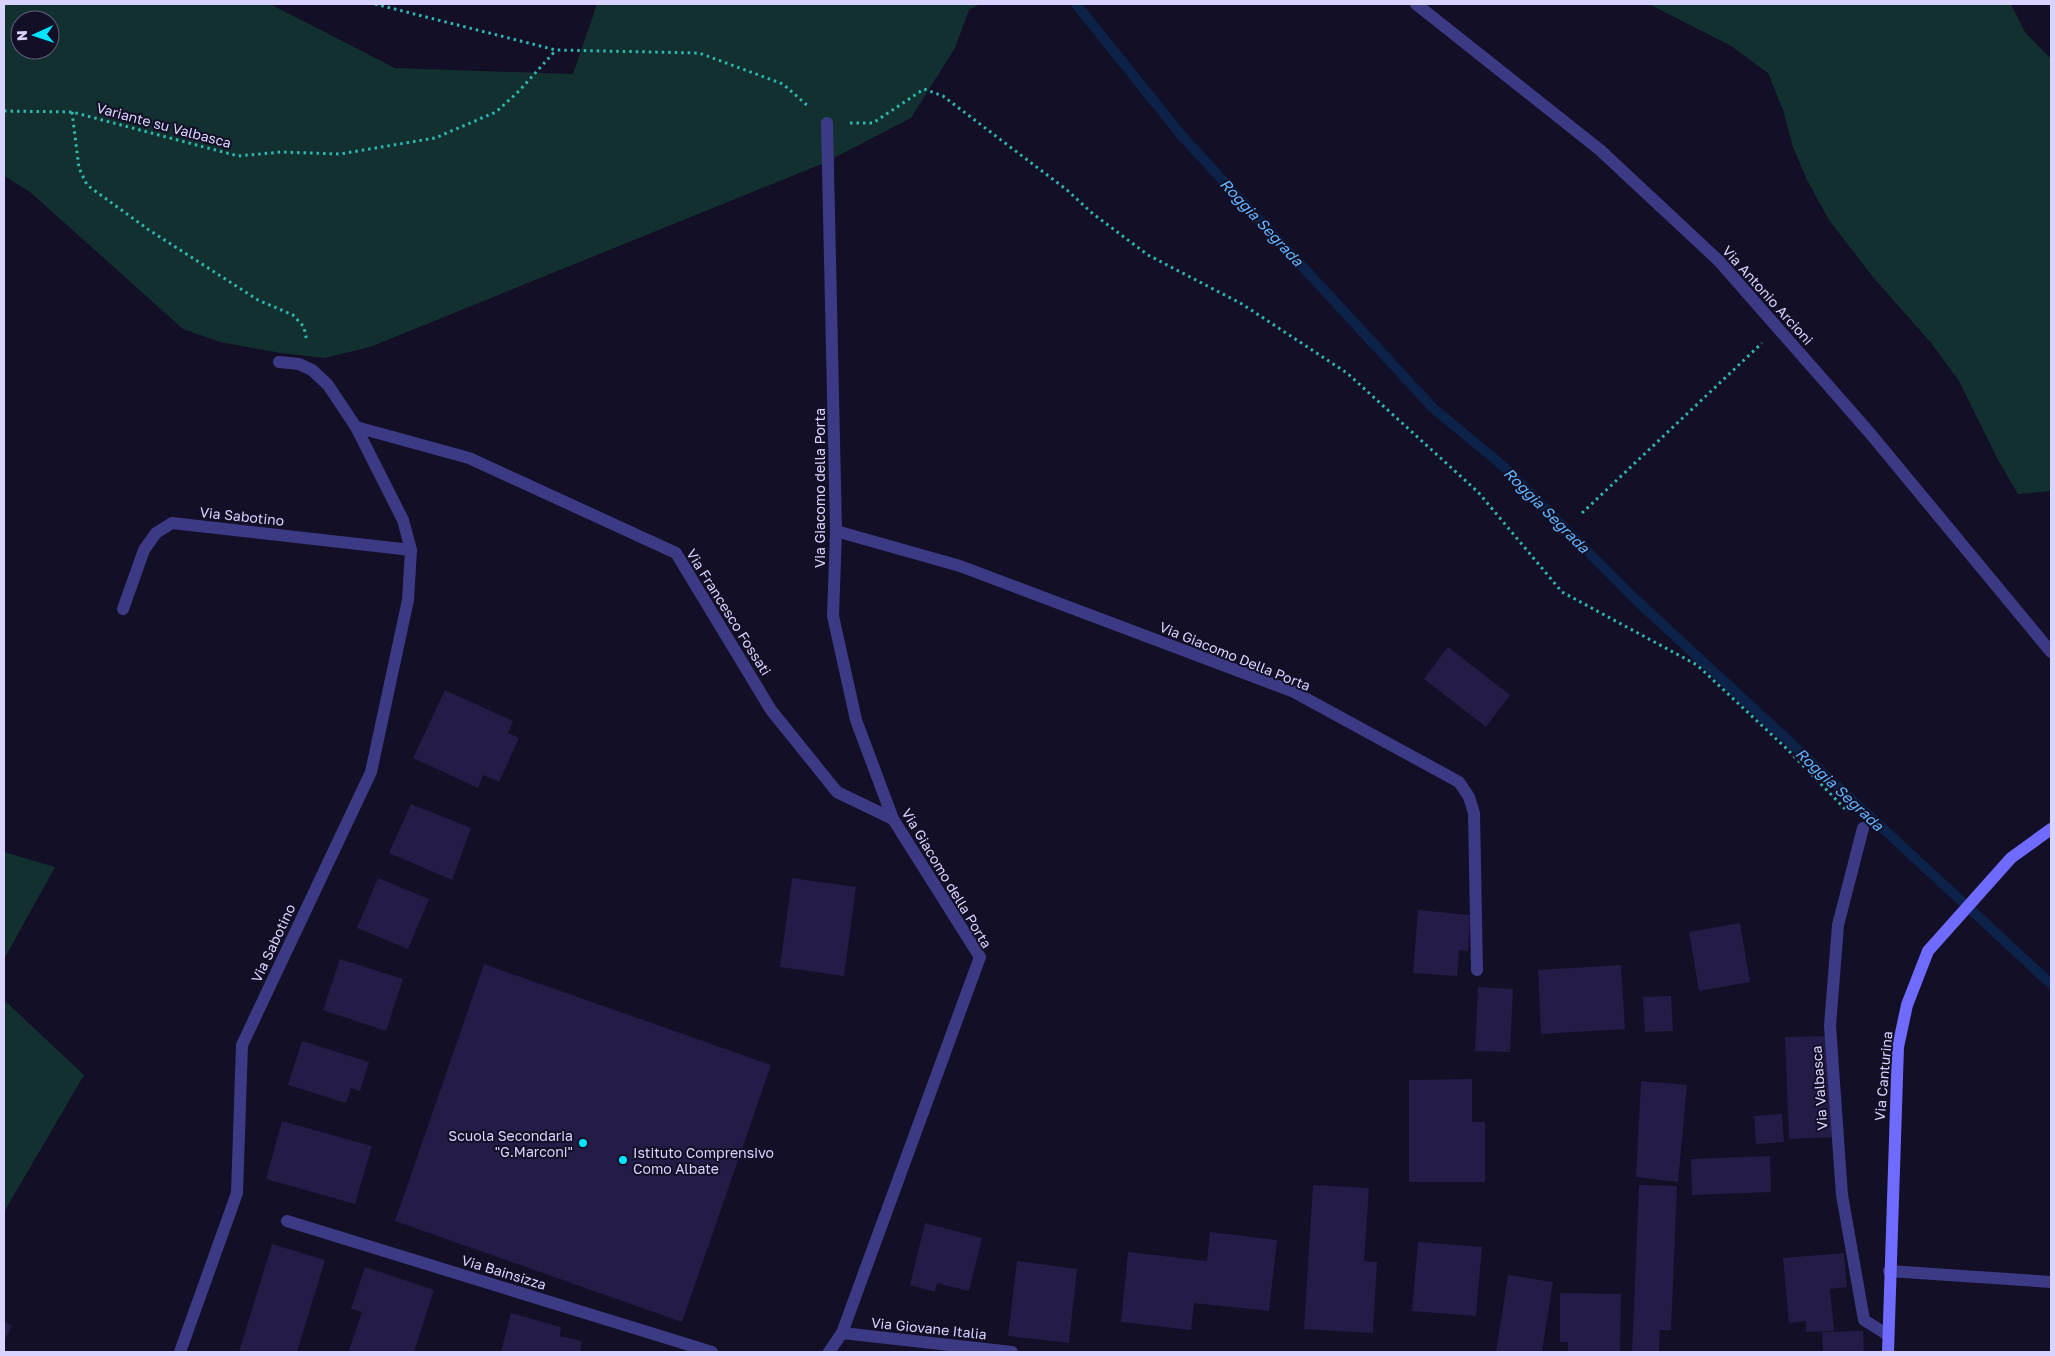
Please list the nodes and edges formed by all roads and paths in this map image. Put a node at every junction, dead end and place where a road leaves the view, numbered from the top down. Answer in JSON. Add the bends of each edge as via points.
{"nodes":[{"id":1,"x":375,"y":4,"type":"edge"},
{"id":2,"x":1416,"y":4,"type":"edge"},
{"id":3,"x":556,"y":50,"type":"junction"},
{"id":4,"x":4,"y":110,"type":"edge"},
{"id":5,"x":72,"y":112,"type":"junction"},
{"id":6,"x":827,"y":123,"type":"junction"},
{"id":7,"x":1778,"y":328,"type":"junction"},
{"id":8,"x":279,"y":362,"type":"dead end"},
{"id":9,"x":312,"y":370,"type":"junction"},
{"id":10,"x":356,"y":427,"type":"junction"},
{"id":11,"x":1582,"y":513,"type":"dead end"},
{"id":12,"x":836,"y":531,"type":"junction"},
{"id":13,"x":411,"y":550,"type":"junction"},
{"id":14,"x":123,"y":609,"type":"dead end"},
{"id":15,"x":2051,"y":652,"type":"edge"},
{"id":16,"x":893,"y":819,"type":"junction"},
{"id":17,"x":1863,"y":828,"type":"joint"},
{"id":18,"x":2051,"y":829,"type":"edge"},
{"id":19,"x":1477,"y":970,"type":"dead end"},
{"id":20,"x":287,"y":1221,"type":"dead end"},
{"id":21,"x":1889,"y":1271,"type":"junction"},
{"id":22,"x":2051,"y":1282,"type":"edge"},
{"id":23,"x":842,"y":1333,"type":"junction"},
{"id":24,"x":1888,"y":1334,"type":"junction"},
{"id":25,"x":180,"y":1352,"type":"edge"},
{"id":26,"x":712,"y":1352,"type":"edge"},
{"id":27,"x":829,"y":1352,"type":"edge"},
{"id":28,"x":1012,"y":1352,"type":"edge"},
{"id":29,"x":1888,"y":1352,"type":"edge"}],
"edges":[{"from":1,"to":3,"type":"path"},
{"from":2,"to":7,"type":"street","name":"Via Antonio Arcioni","via":[[1600,150],[1719,261]]},
{"from":3,"to":5,"type":"path","name":"Variante su Valbasca","via":[[496,112],[435,138],[340,154],[281,152],[238,156]]},
{"from":3,"to":6,"type":"path","via":[[699,53],[783,84]]},
{"from":4,"to":5,"type":"path","name":"Variante su Valbasca"},
{"from":5,"to":9,"type":"path","via":[[78,168],[87,186],[258,300],[293,315],[304,327]]},
{"from":6,"to":12,"type":"street","name":"Via Giacomo della Porta"},
{"from":6,"to":17,"type":"path","via":[[873,123],[924,89],[943,96],[1148,255],[1242,304],[1347,373],[1478,492],[1562,592],[1697,665],[1787,749]]},
{"from":7,"to":11,"type":"path"},
{"from":7,"to":15,"type":"street","name":"Via Antonio Arcioni","via":[[1869,432]]},
{"from":8,"to":9,"type":"street","name":"Via Sabotino","via":[[298,364]]},
{"from":9,"to":10,"type":"street","name":"Via Sabotino","via":[[328,385]]},
{"from":10,"to":13,"type":"street","name":"Via Sabotino","via":[[403,520]]},
{"from":10,"to":16,"type":"street","name":"Via Francesco Fossati","via":[[468,458],[676,553],[771,710],[837,792]]},
{"from":12,"to":16,"type":"street","name":"Via Giacomo della Porta","via":[[833,616],[856,720]]},
{"from":12,"to":19,"type":"street","name":"Via Giacomo Della Porta","via":[[960,566],[1294,692],[1459,782],[1474,813]]},
{"from":13,"to":14,"type":"street","name":"Via Sabotino","via":[[172,523],[156,533],[144,550]]},
{"from":13,"to":25,"type":"street","name":"Via Sabotino","via":[[408,600],[371,772],[242,1045],[237,1194]]},
{"from":16,"to":23,"type":"street","name":"Via Giacomo della Porta","via":[[980,957]]},
{"from":17,"to":24,"type":"street","name":"Via Valbasca","via":[[1838,925],[1830,1026],[1842,1195],[1864,1320]]},
{"from":18,"to":21,"type":"main road","name":"Via Canturina","via":[[2011,858],[1928,951],[1907,1005],[1898,1046]]},
{"from":20,"to":26,"type":"street","name":"Via Bainsizza"},
{"from":21,"to":22,"type":"street"},
{"from":21,"to":24,"type":"main road","name":"Via Canturina"},
{"from":23,"to":27,"type":"street"},
{"from":23,"to":28,"type":"street","name":"Via Giovane Italia"},
{"from":24,"to":29,"type":"main road","name":"Via Canturina"}]}
